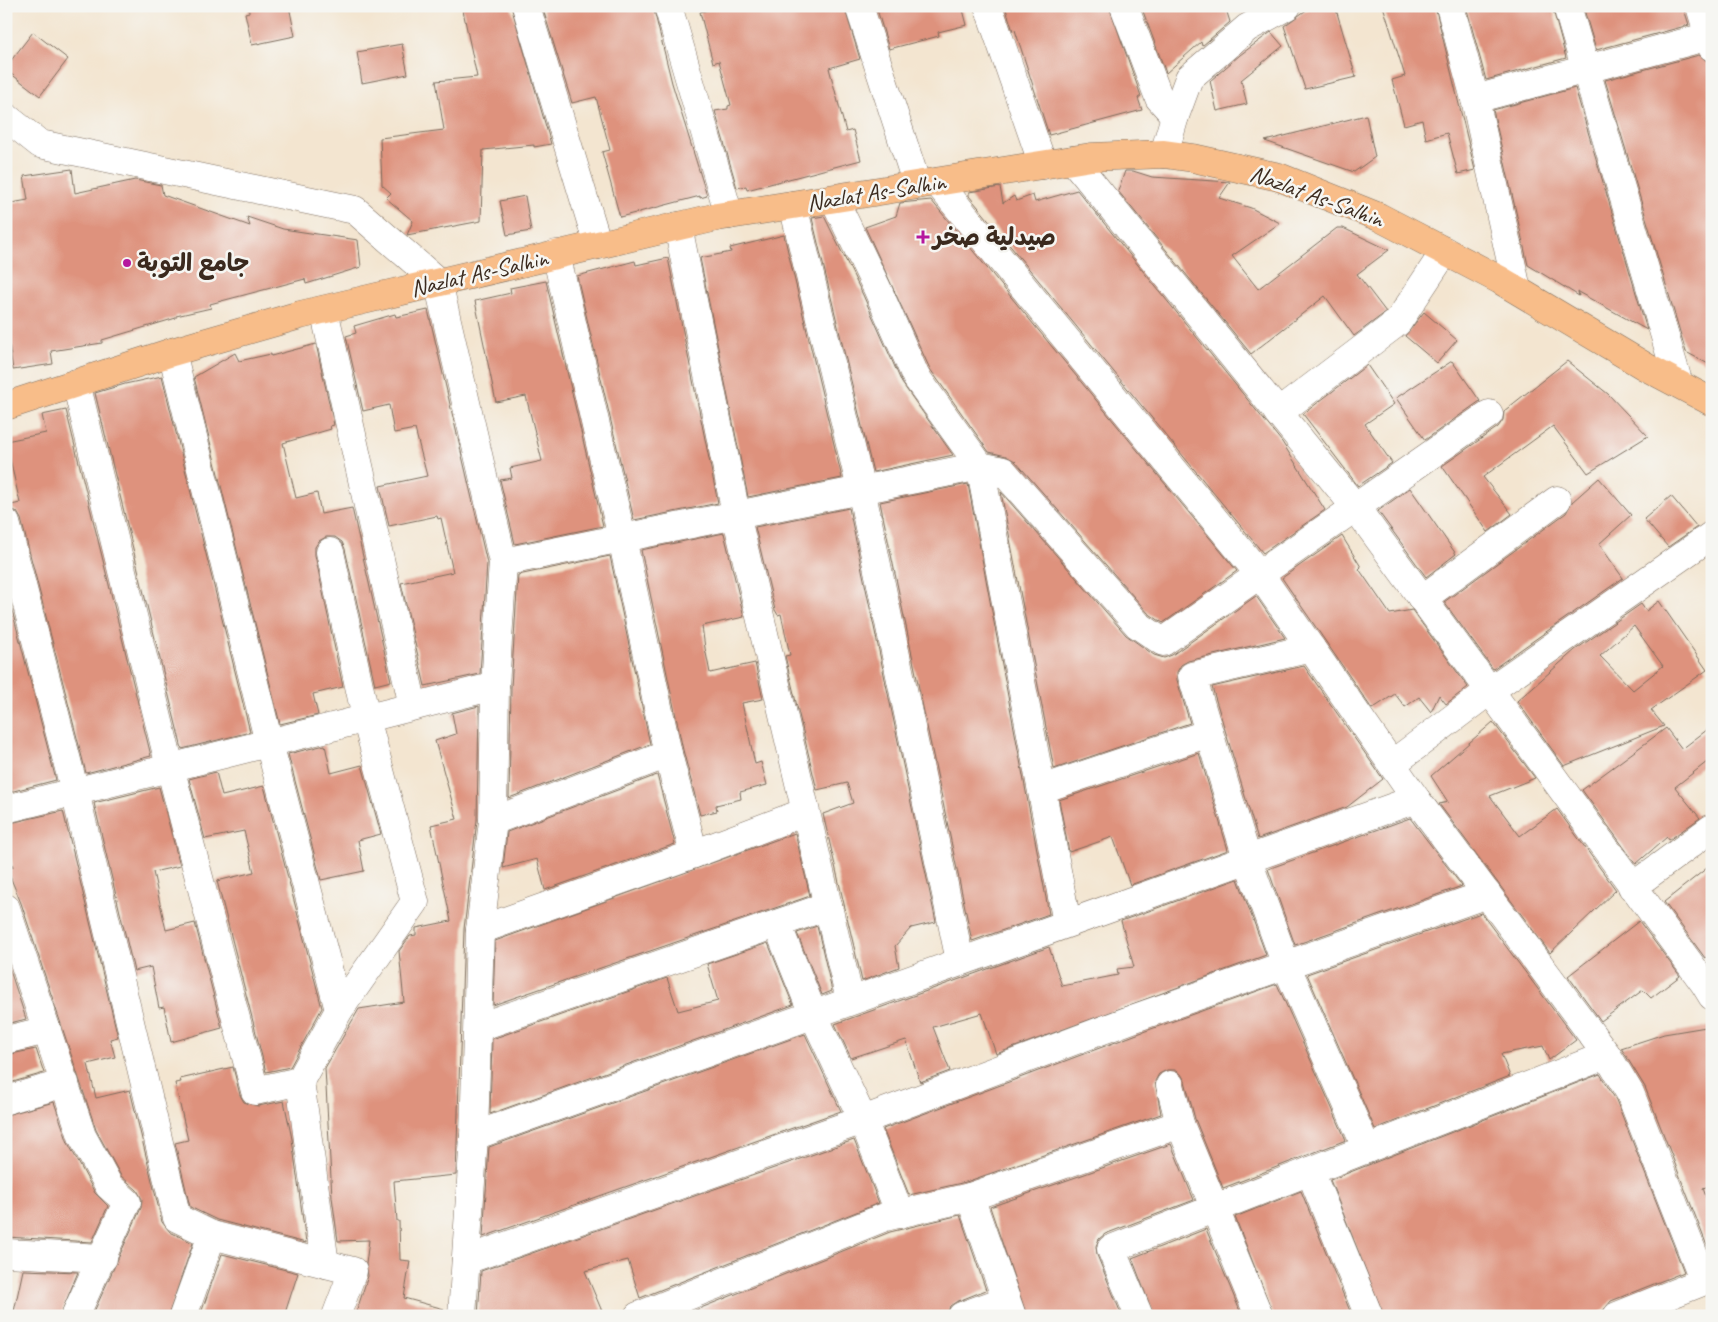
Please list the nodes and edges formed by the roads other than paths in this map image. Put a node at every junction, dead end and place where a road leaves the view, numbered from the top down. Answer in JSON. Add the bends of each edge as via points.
{"nodes":[{"id":1,"x":526,"y":6,"type":"edge"},
{"id":2,"x":668,"y":6,"type":"edge"},
{"id":3,"x":859,"y":6,"type":"edge"},
{"id":4,"x":988,"y":6,"type":"edge"},
{"id":5,"x":1124,"y":6,"type":"edge"},
{"id":6,"x":1287,"y":6,"type":"edge"},
{"id":7,"x":1450,"y":6,"type":"edge"},
{"id":8,"x":1567,"y":6,"type":"edge"},
{"id":9,"x":1700,"y":6,"type":"edge"},
{"id":10,"x":1244,"y":17,"type":"edge"},
{"id":11,"x":1710,"y":42,"type":"edge"},
{"id":12,"x":1586,"y":70,"type":"junction"},
{"id":13,"x":1475,"y":99,"type":"junction"},
{"id":14,"x":1175,"y":116,"type":"junction"},
{"id":15,"x":6,"y":117,"type":"edge"},
{"id":16,"x":1164,"y":154,"type":"junction"},
{"id":17,"x":1073,"y":160,"type":"junction"},
{"id":18,"x":1043,"y":165,"type":"junction"},
{"id":19,"x":927,"y":184,"type":"junction"},
{"id":20,"x":834,"y":199,"type":"junction"},
{"id":21,"x":793,"y":205,"type":"junction"},
{"id":22,"x":728,"y":215,"type":"junction"},
{"id":23,"x":678,"y":226,"type":"junction"},
{"id":24,"x":598,"y":244,"type":"junction"},
{"id":25,"x":1445,"y":251,"type":"junction"},
{"id":26,"x":556,"y":254,"type":"junction"},
{"id":27,"x":438,"y":282,"type":"junction"},
{"id":28,"x":1516,"y":289,"type":"junction"},
{"id":29,"x":324,"y":310,"type":"junction"},
{"id":30,"x":172,"y":352,"type":"junction"},
{"id":31,"x":76,"y":383,"type":"junction"},
{"id":32,"x":1679,"y":384,"type":"junction"},
{"id":33,"x":1712,"y":402,"type":"edge"},
{"id":34,"x":6,"y":406,"type":"edge"},
{"id":35,"x":1278,"y":413,"type":"junction"},
{"id":36,"x":1489,"y":414,"type":"dead end"},
{"id":37,"x":980,"y":466,"type":"junction"},
{"id":38,"x":861,"y":490,"type":"junction"},
{"id":39,"x":1557,"y":500,"type":"dead end"},
{"id":40,"x":1356,"y":508,"type":"junction"},
{"id":41,"x":736,"y":514,"type":"junction"},
{"id":42,"x":6,"y":523,"type":"edge"},
{"id":43,"x":1712,"y":535,"type":"edge"},
{"id":44,"x":622,"y":538,"type":"junction"},
{"id":45,"x":330,"y":552,"type":"dead end"},
{"id":46,"x":503,"y":562,"type":"junction"},
{"id":47,"x":1261,"y":576,"type":"junction"},
{"id":48,"x":1422,"y":599,"type":"junction"},
{"id":49,"x":1311,"y":648,"type":"junction"},
{"id":50,"x":495,"y":686,"type":"junction"},
{"id":51,"x":1489,"y":691,"type":"junction"},
{"id":52,"x":413,"y":706,"type":"junction"},
{"id":53,"x":366,"y":718,"type":"junction"},
{"id":54,"x":1209,"y":733,"type":"junction"},
{"id":55,"x":269,"y":743,"type":"junction"},
{"id":56,"x":668,"y":754,"type":"junction"},
{"id":57,"x":1392,"y":764,"type":"junction"},
{"id":58,"x":170,"y":767,"type":"junction"},
{"id":59,"x":1042,"y":789,"type":"junction"},
{"id":60,"x":75,"y":792,"type":"junction"},
{"id":61,"x":1416,"y":798,"type":"junction"},
{"id":62,"x":6,"y":809,"type":"edge"},
{"id":63,"x":805,"y":812,"type":"junction"},
{"id":64,"x":493,"y":821,"type":"junction"},
{"id":65,"x":1712,"y":828,"type":"edge"},
{"id":66,"x":694,"y":854,"type":"junction"},
{"id":67,"x":1247,"y":858,"type":"junction"},
{"id":68,"x":1632,"y":887,"type":"junction"},
{"id":69,"x":1487,"y":894,"type":"junction"},
{"id":70,"x":828,"y":906,"type":"junction"},
{"id":71,"x":7,"y":915,"type":"edge"},
{"id":72,"x":1067,"y":923,"type":"junction"},
{"id":73,"x":777,"y":924,"type":"junction"},
{"id":74,"x":480,"y":930,"type":"junction"},
{"id":75,"x":960,"y":961,"type":"junction"},
{"id":76,"x":1286,"y":965,"type":"junction"},
{"id":77,"x":1709,"y":986,"type":"edge"},
{"id":78,"x":850,"y":1000,"type":"junction"},
{"id":79,"x":339,"y":1010,"type":"junction"},
{"id":80,"x":813,"y":1014,"type":"junction"},
{"id":81,"x":479,"y":1027,"type":"junction"},
{"id":82,"x":46,"y":1030,"type":"junction"},
{"id":83,"x":6,"y":1040,"type":"edge"},
{"id":84,"x":1607,"y":1055,"type":"junction"},
{"id":85,"x":300,"y":1081,"type":"junction"},
{"id":86,"x":65,"y":1084,"type":"junction"},
{"id":87,"x":1170,"y":1085,"type":"dead end"},
{"id":88,"x":6,"y":1100,"type":"edge"},
{"id":89,"x":863,"y":1120,"type":"junction"},
{"id":90,"x":1180,"y":1124,"type":"junction"},
{"id":91,"x":474,"y":1136,"type":"junction"},
{"id":92,"x":1368,"y":1149,"type":"junction"},
{"id":93,"x":1310,"y":1171,"type":"junction"},
{"id":94,"x":970,"y":1197,"type":"junction"},
{"id":95,"x":1216,"y":1207,"type":"junction"},
{"id":96,"x":900,"y":1214,"type":"junction"},
{"id":97,"x":212,"y":1235,"type":"junction"},
{"id":98,"x":6,"y":1253,"type":"edge"},
{"id":99,"x":103,"y":1258,"type":"junction"},
{"id":100,"x":466,"y":1260,"type":"junction"},
{"id":101,"x":325,"y":1264,"type":"junction"},
{"id":102,"x":1708,"y":1280,"type":"edge"},
{"id":103,"x":1009,"y":1308,"type":"edge"},
{"id":104,"x":75,"y":1316,"type":"edge"},
{"id":105,"x":183,"y":1316,"type":"edge"},
{"id":106,"x":336,"y":1316,"type":"edge"},
{"id":107,"x":462,"y":1316,"type":"edge"},
{"id":108,"x":638,"y":1316,"type":"edge"},
{"id":109,"x":962,"y":1316,"type":"edge"},
{"id":110,"x":1139,"y":1316,"type":"edge"},
{"id":111,"x":1260,"y":1316,"type":"edge"},
{"id":112,"x":1369,"y":1316,"type":"edge"},
{"id":113,"x":1617,"y":1316,"type":"edge"}],
"edges":[{"from":1,"to":24,"type":"street"},
{"from":2,"to":22,"type":"street"},
{"from":3,"to":19,"type":"street"},
{"from":4,"to":18,"type":"street"},
{"from":5,"to":14,"type":"street","via":[[1159,98]]},
{"from":6,"to":10,"type":"street"},
{"from":7,"to":13,"type":"street"},
{"from":8,"to":12,"type":"street"},
{"from":9,"to":11,"type":"street"},
{"from":10,"to":14,"type":"street","via":[[1189,78]]},
{"from":11,"to":12,"type":"street"},
{"from":12,"to":13,"type":"street"},
{"from":12,"to":32,"type":"street"},
{"from":13,"to":28,"type":"street"},
{"from":14,"to":16,"type":"street"},
{"from":15,"to":27,"type":"street","via":[[40,144],[355,210]]},
{"from":16,"to":17,"type":"main road","name":"Nazlat As-Salhin"},
{"from":16,"to":25,"type":"main road","name":"Nazlat As-Salhin","via":[[1279,177],[1379,216]]},
{"from":17,"to":18,"type":"main road","name":"Nazlat As-Salhin"},
{"from":17,"to":35,"type":"street"},
{"from":18,"to":19,"type":"main road","name":"Nazlat As-Salhin"},
{"from":19,"to":20,"type":"main road","name":"Nazlat As-Salhin"},
{"from":19,"to":47,"type":"street"},
{"from":20,"to":21,"type":"main road","name":"Nazlat As-Salhin"},
{"from":20,"to":37,"type":"street","via":[[916,377]]},
{"from":21,"to":22,"type":"main road","name":"Nazlat As-Salhin"},
{"from":21,"to":38,"type":"street"},
{"from":22,"to":23,"type":"main road","name":"Nazlat As-Salhin"},
{"from":23,"to":24,"type":"main road","name":"Nazlat As-Salhin"},
{"from":23,"to":41,"type":"street"},
{"from":24,"to":26,"type":"main road","name":"Nazlat As-Salhin"},
{"from":25,"to":28,"type":"main road","name":"Nazlat As-Salhin"},
{"from":25,"to":35,"type":"street","via":[[1398,322]]},
{"from":26,"to":27,"type":"main road","name":"Nazlat As-Salhin"},
{"from":26,"to":44,"type":"street"},
{"from":27,"to":29,"type":"main road","name":"Nazlat As-Salhin"},
{"from":27,"to":46,"type":"street"},
{"from":28,"to":32,"type":"main road","name":"Nazlat As-Salhin"},
{"from":29,"to":30,"type":"main road","name":"Nazlat As-Salhin"},
{"from":29,"to":52,"type":"street"},
{"from":30,"to":31,"type":"main road","name":"Nazlat As-Salhin"},
{"from":30,"to":55,"type":"street"},
{"from":31,"to":34,"type":"main road","name":"Nazlat As-Salhin"},
{"from":31,"to":58,"type":"street"},
{"from":32,"to":33,"type":"main road","name":"Nazlat As-Salhin"},
{"from":35,"to":40,"type":"street"},
{"from":36,"to":40,"type":"street"},
{"from":37,"to":38,"type":"street"},
{"from":37,"to":47,"type":"street","via":[[1002,471],[1138,624],[1163,642]]},
{"from":37,"to":59,"type":"street"},
{"from":38,"to":41,"type":"street"},
{"from":38,"to":75,"type":"street"},
{"from":39,"to":48,"type":"street"},
{"from":40,"to":47,"type":"street"},
{"from":40,"to":48,"type":"street"},
{"from":41,"to":44,"type":"street"},
{"from":41,"to":63,"type":"street"},
{"from":42,"to":60,"type":"street"},
{"from":43,"to":51,"type":"street"},
{"from":44,"to":46,"type":"street"},
{"from":44,"to":56,"type":"street"},
{"from":45,"to":53,"type":"street"},
{"from":46,"to":50,"type":"street"},
{"from":47,"to":49,"type":"street"},
{"from":48,"to":51,"type":"street"},
{"from":49,"to":54,"type":"street","via":[[1192,676]]},
{"from":49,"to":57,"type":"street"},
{"from":50,"to":52,"type":"street"},
{"from":50,"to":64,"type":"street"},
{"from":51,"to":57,"type":"street"},
{"from":51,"to":68,"type":"street"},
{"from":52,"to":53,"type":"street"},
{"from":53,"to":55,"type":"street"},
{"from":53,"to":79,"type":"street","via":[[415,902]]},
{"from":54,"to":59,"type":"street"},
{"from":54,"to":67,"type":"street"},
{"from":55,"to":58,"type":"street"},
{"from":55,"to":79,"type":"street"},
{"from":56,"to":64,"type":"street"},
{"from":56,"to":66,"type":"street"},
{"from":57,"to":61,"type":"street"},
{"from":58,"to":60,"type":"street"},
{"from":58,"to":85,"type":"street","via":[[255,1091]]},
{"from":59,"to":72,"type":"street"},
{"from":60,"to":62,"type":"street"},
{"from":60,"to":97,"type":"street","via":[[178,1218]]},
{"from":61,"to":67,"type":"street"},
{"from":61,"to":69,"type":"street"},
{"from":63,"to":66,"type":"street"},
{"from":63,"to":70,"type":"street"},
{"from":64,"to":74,"type":"street"},
{"from":65,"to":68,"type":"street"},
{"from":66,"to":74,"type":"street"},
{"from":67,"to":72,"type":"street"},
{"from":67,"to":76,"type":"street"},
{"from":68,"to":77,"type":"street"},
{"from":69,"to":76,"type":"street"},
{"from":69,"to":84,"type":"street"},
{"from":70,"to":73,"type":"street"},
{"from":70,"to":78,"type":"street"},
{"from":71,"to":82,"type":"street"},
{"from":72,"to":75,"type":"street"},
{"from":73,"to":80,"type":"street"},
{"from":73,"to":81,"type":"street"},
{"from":74,"to":81,"type":"street"},
{"from":75,"to":78,"type":"street"},
{"from":76,"to":89,"type":"street"},
{"from":76,"to":92,"type":"street"},
{"from":78,"to":80,"type":"street"},
{"from":79,"to":85,"type":"street"},
{"from":80,"to":89,"type":"street"},
{"from":80,"to":91,"type":"street"},
{"from":81,"to":91,"type":"street"},
{"from":82,"to":83,"type":"street"},
{"from":82,"to":86,"type":"street"},
{"from":84,"to":92,"type":"street"},
{"from":84,"to":102,"type":"street","via":[[1630,1093]]},
{"from":85,"to":101,"type":"street"},
{"from":86,"to":88,"type":"street"},
{"from":86,"to":99,"type":"street","via":[[82,1136],[108,1186],[126,1202]]},
{"from":87,"to":90,"type":"street"},
{"from":89,"to":96,"type":"street"},
{"from":89,"to":100,"type":"street"},
{"from":90,"to":94,"type":"street"},
{"from":90,"to":95,"type":"street"},
{"from":91,"to":100,"type":"street"},
{"from":92,"to":93,"type":"street"},
{"from":93,"to":95,"type":"street"},
{"from":93,"to":112,"type":"street"},
{"from":94,"to":96,"type":"street"},
{"from":94,"to":103,"type":"street"},
{"from":95,"to":110,"type":"street","via":[[1111,1249]]},
{"from":95,"to":111,"type":"street"},
{"from":96,"to":108,"type":"street","via":[[885,1217]]},
{"from":97,"to":101,"type":"street"},
{"from":97,"to":105,"type":"street"},
{"from":98,"to":99,"type":"street"},
{"from":99,"to":104,"type":"street"},
{"from":100,"to":107,"type":"street"},
{"from":101,"to":106,"type":"street","via":[[353,1271]]},
{"from":102,"to":113,"type":"street"},
{"from":103,"to":109,"type":"street"}]}
